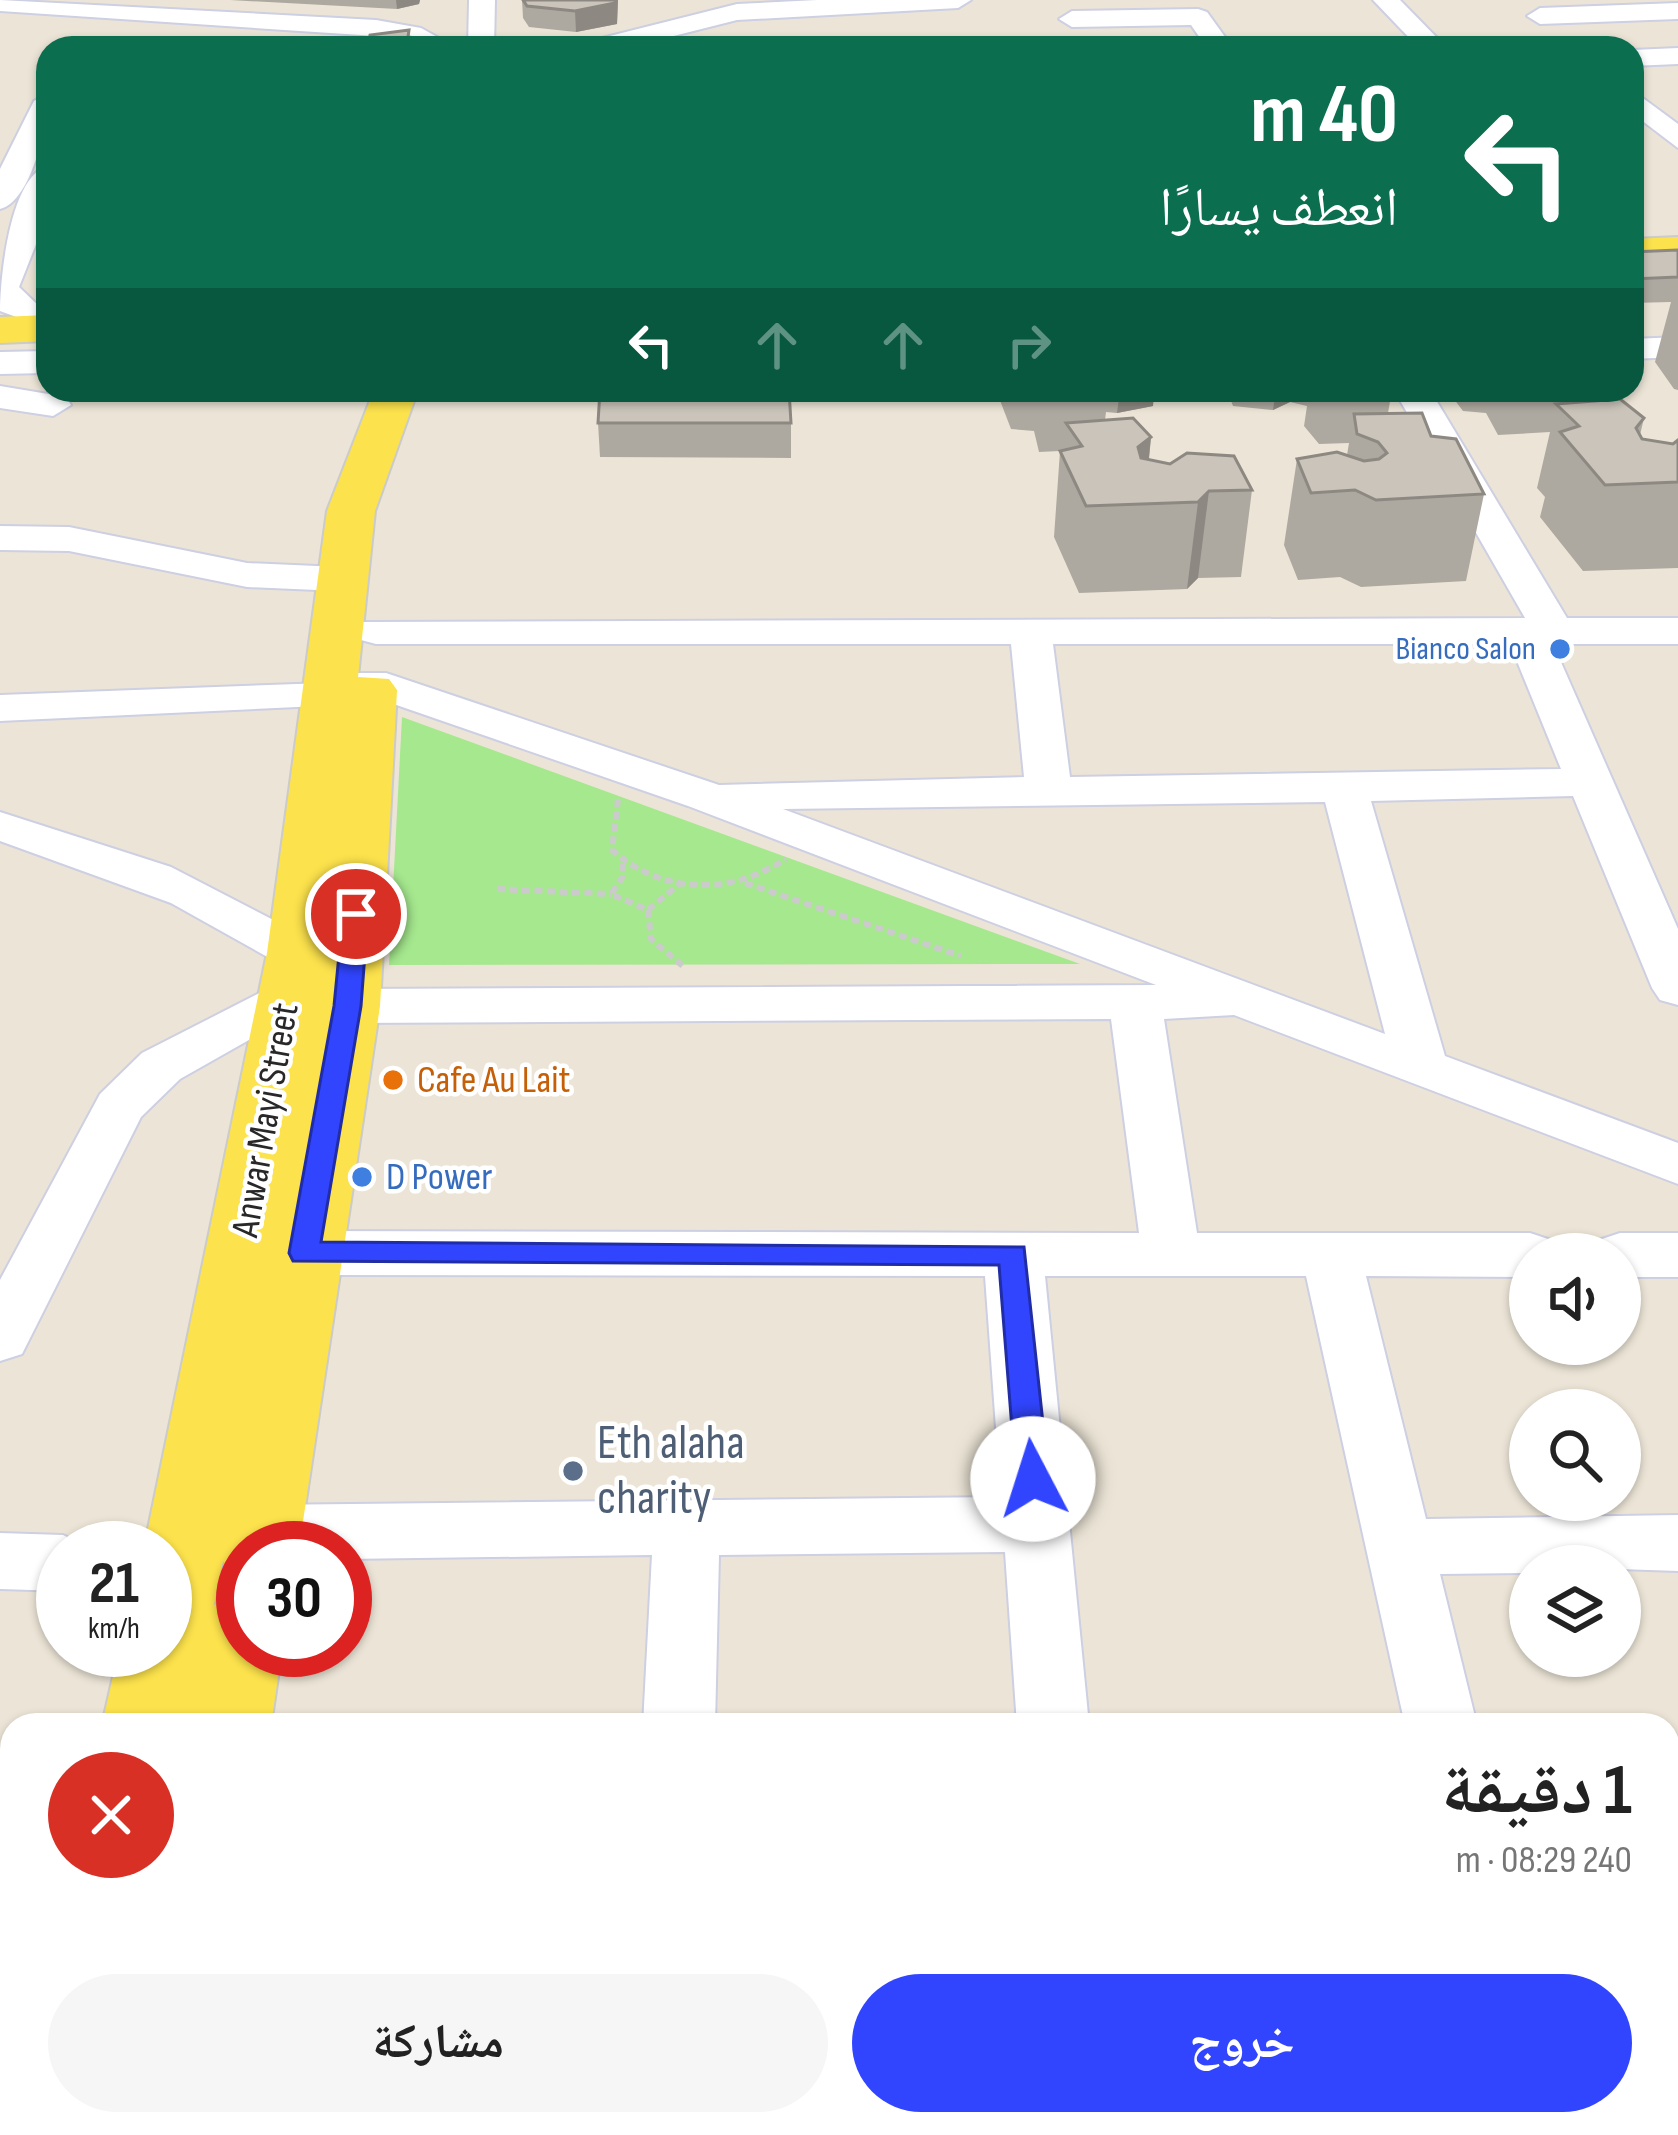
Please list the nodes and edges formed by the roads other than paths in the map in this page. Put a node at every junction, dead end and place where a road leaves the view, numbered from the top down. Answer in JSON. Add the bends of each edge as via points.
{"nodes":[{"id":1,"x":482,"y":0,"type":"edge"},
{"id":2,"x":958,"y":0,"type":"edge"},
{"id":3,"x":1386,"y":0,"type":"edge"},
{"id":4,"x":0,"y":3,"type":"edge"},
{"id":5,"x":1531,"y":8,"type":"edge"},
{"id":6,"x":1066,"y":10,"type":"edge"},
{"id":7,"x":858,"y":11,"type":"edge"},
{"id":8,"x":1678,"y":11,"type":"edge"},
{"id":9,"x":100,"y":19,"type":"edge"},
{"id":10,"x":440,"y":36,"type":"edge"},
{"id":11,"x":481,"y":36,"type":"edge"},
{"id":12,"x":636,"y":36,"type":"edge"},
{"id":13,"x":1212,"y":36,"type":"edge"},
{"id":14,"x":1421,"y":36,"type":"edge"},
{"id":15,"x":1562,"y":36,"type":"edge"},
{"id":16,"x":1678,"y":56,"type":"edge"},
{"id":17,"x":1644,"y":57,"type":"edge"},
{"id":18,"x":1644,"y":109,"type":"edge"},
{"id":19,"x":0,"y":113,"type":"edge"},
{"id":20,"x":36,"y":116,"type":"edge"},
{"id":21,"x":36,"y":118,"type":"edge"},
{"id":22,"x":36,"y":126,"type":"edge"},
{"id":23,"x":0,"y":131,"type":"edge"},
{"id":24,"x":1678,"y":139,"type":"edge"},
{"id":25,"x":1,"y":195,"type":"edge"},
{"id":26,"x":36,"y":230,"type":"edge"},
{"id":27,"x":1678,"y":231,"type":"edge"},
{"id":28,"x":1644,"y":232,"type":"edge"},
{"id":29,"x":1678,"y":249,"type":"edge"},
{"id":30,"x":1644,"y":250,"type":"edge"},
{"id":31,"x":18,"y":312,"type":"edge"},
{"id":32,"x":1678,"y":347,"type":"edge"},
{"id":33,"x":1644,"y":348,"type":"edge"},
{"id":34,"x":36,"y":362,"type":"edge"},
{"id":35,"x":0,"y":363,"type":"edge"},
{"id":36,"x":0,"y":397,"type":"edge"},
{"id":37,"x":397,"y":402,"type":"edge"},
{"id":38,"x":399,"y":402,"type":"edge"},
{"id":39,"x":1418,"y":402,"type":"edge"},
{"id":40,"x":53,"y":405,"type":"dead end"},
{"id":41,"x":0,"y":538,"type":"edge"},
{"id":42,"x":340,"y":579,"type":"junction"},
{"id":43,"x":1540,"y":632,"type":"junction"},
{"id":44,"x":1678,"y":632,"type":"edge"},
{"id":45,"x":1031,"y":634,"type":"junction"},
{"id":46,"x":357,"y":670,"type":"junction"},
{"id":47,"x":0,"y":707,"type":"edge"},
{"id":48,"x":1590,"y":782,"type":"junction"},
{"id":49,"x":1048,"y":788,"type":"junction"},
{"id":50,"x":1346,"y":791,"type":"junction"},
{"id":51,"x":705,"y":796,"type":"junction"},
{"id":52,"x":0,"y":826,"type":"edge"},
{"id":53,"x":312,"y":985,"type":"junction"},
{"id":54,"x":1678,"y":988,"type":"edge"},
{"id":55,"x":1252,"y":1002,"type":"junction"},
{"id":56,"x":1135,"y":1003,"type":"junction"},
{"id":57,"x":1421,"y":1066,"type":"junction"},
{"id":58,"x":1678,"y":1164,"type":"edge"},
{"id":59,"x":304,"y":1253,"type":"junction"},
{"id":60,"x":1013,"y":1255,"type":"junction"},
{"id":61,"x":1171,"y":1255,"type":"junction"},
{"id":62,"x":1331,"y":1255,"type":"junction"},
{"id":63,"x":1509,"y":1255,"type":"edge"},
{"id":64,"x":1641,"y":1255,"type":"edge"},
{"id":65,"x":1678,"y":1255,"type":"edge"},
{"id":66,"x":0,"y":1338,"type":"edge"},
{"id":67,"x":184,"y":1521,"type":"edge"},
{"id":68,"x":262,"y":1521,"type":"edge"},
{"id":69,"x":1036,"y":1524,"type":"junction"},
{"id":70,"x":687,"y":1528,"type":"junction"},
{"id":71,"x":372,"y":1537,"type":"edge"},
{"id":72,"x":1678,"y":1543,"type":"edge"},
{"id":73,"x":1399,"y":1547,"type":"junction"},
{"id":74,"x":0,"y":1562,"type":"edge"},
{"id":75,"x":36,"y":1563,"type":"edge"},
{"id":76,"x":156,"y":1677,"type":"edge"},
{"id":77,"x":235,"y":1677,"type":"edge"},
{"id":78,"x":149,"y":1713,"type":"edge"},
{"id":79,"x":228,"y":1713,"type":"edge"},
{"id":80,"x":680,"y":1713,"type":"edge"},
{"id":81,"x":1052,"y":1713,"type":"edge"},
{"id":82,"x":1438,"y":1713,"type":"edge"}],
"edges":[{"from":1,"to":11,"type":"street"},
{"from":2,"to":7,"type":"street"},
{"from":3,"to":14,"type":"street"},
{"from":4,"to":9,"type":"street"},
{"from":5,"to":8,"type":"street"},
{"from":5,"to":15,"type":"street"},
{"from":6,"to":13,"type":"street","via":[[1198,16]]},
{"from":7,"to":12,"type":"street","via":[[704,16]]},
{"from":9,"to":10,"type":"street","via":[[405,20]]},
{"from":16,"to":17,"type":"street"},
{"from":18,"to":24,"type":"street"},
{"from":19,"to":20,"type":"street"},
{"from":21,"to":23,"type":"street"},
{"from":22,"to":25,"type":"street"},
{"from":26,"to":31,"type":"street"},
{"from":27,"to":28,"type":"main road"},
{"from":29,"to":30,"type":"main road"},
{"from":32,"to":33,"type":"street"},
{"from":34,"to":35,"type":"street"},
{"from":36,"to":40,"type":"street"},
{"from":37,"to":42,"type":"main road","name":"Anwar Mayi Street","via":[[351,512]]},
{"from":38,"to":46,"type":"main road","name":"Anwar Mayi Street","via":[[391,536]]},
{"from":39,"to":43,"type":"street"},
{"from":41,"to":42,"type":"street","via":[[31,534],[247,575]]},
{"from":42,"to":46,"type":"main road","name":"Anwar Mayi Street"},
{"from":43,"to":44,"type":"street"},
{"from":43,"to":45,"type":"street"},
{"from":43,"to":48,"type":"street"},
{"from":45,"to":46,"type":"street"},
{"from":45,"to":49,"type":"street"},
{"from":46,"to":47,"type":"street"},
{"from":46,"to":51,"type":"street"},
{"from":46,"to":53,"type":"main road","name":"Anwar Mayi Street"},
{"from":48,"to":50,"type":"street"},
{"from":48,"to":54,"type":"street"},
{"from":49,"to":50,"type":"street"},
{"from":49,"to":51,"type":"street"},
{"from":50,"to":57,"type":"street"},
{"from":51,"to":55,"type":"street"},
{"from":52,"to":53,"type":"street","via":[[223,904]]},
{"from":53,"to":56,"type":"street"},
{"from":53,"to":59,"type":"main road","name":"Anwar Mayi Street"},
{"from":53,"to":66,"type":"street","via":[[161,1066],[119,1107]]},
{"from":53,"to":67,"type":"main road","name":"Anwar Mayi Street"},
{"from":55,"to":56,"type":"street"},
{"from":55,"to":57,"type":"street"},
{"from":56,"to":61,"type":"street"},
{"from":57,"to":58,"type":"street"},
{"from":59,"to":60,"type":"street"},
{"from":59,"to":68,"type":"main road","name":"Anwar Mayi Street"},
{"from":60,"to":61,"type":"street"},
{"from":60,"to":69,"type":"street"},
{"from":61,"to":62,"type":"street"},
{"from":62,"to":63,"type":"street"},
{"from":62,"to":73,"type":"street"},
{"from":64,"to":65,"type":"street"},
{"from":69,"to":70,"type":"street"},
{"from":69,"to":81,"type":"street"},
{"from":70,"to":71,"type":"street"},
{"from":70,"to":80,"type":"street"},
{"from":72,"to":73,"type":"street"},
{"from":73,"to":82,"type":"street"},
{"from":74,"to":75,"type":"street"},
{"from":76,"to":78,"type":"main road"},
{"from":77,"to":79,"type":"main road"}]}
